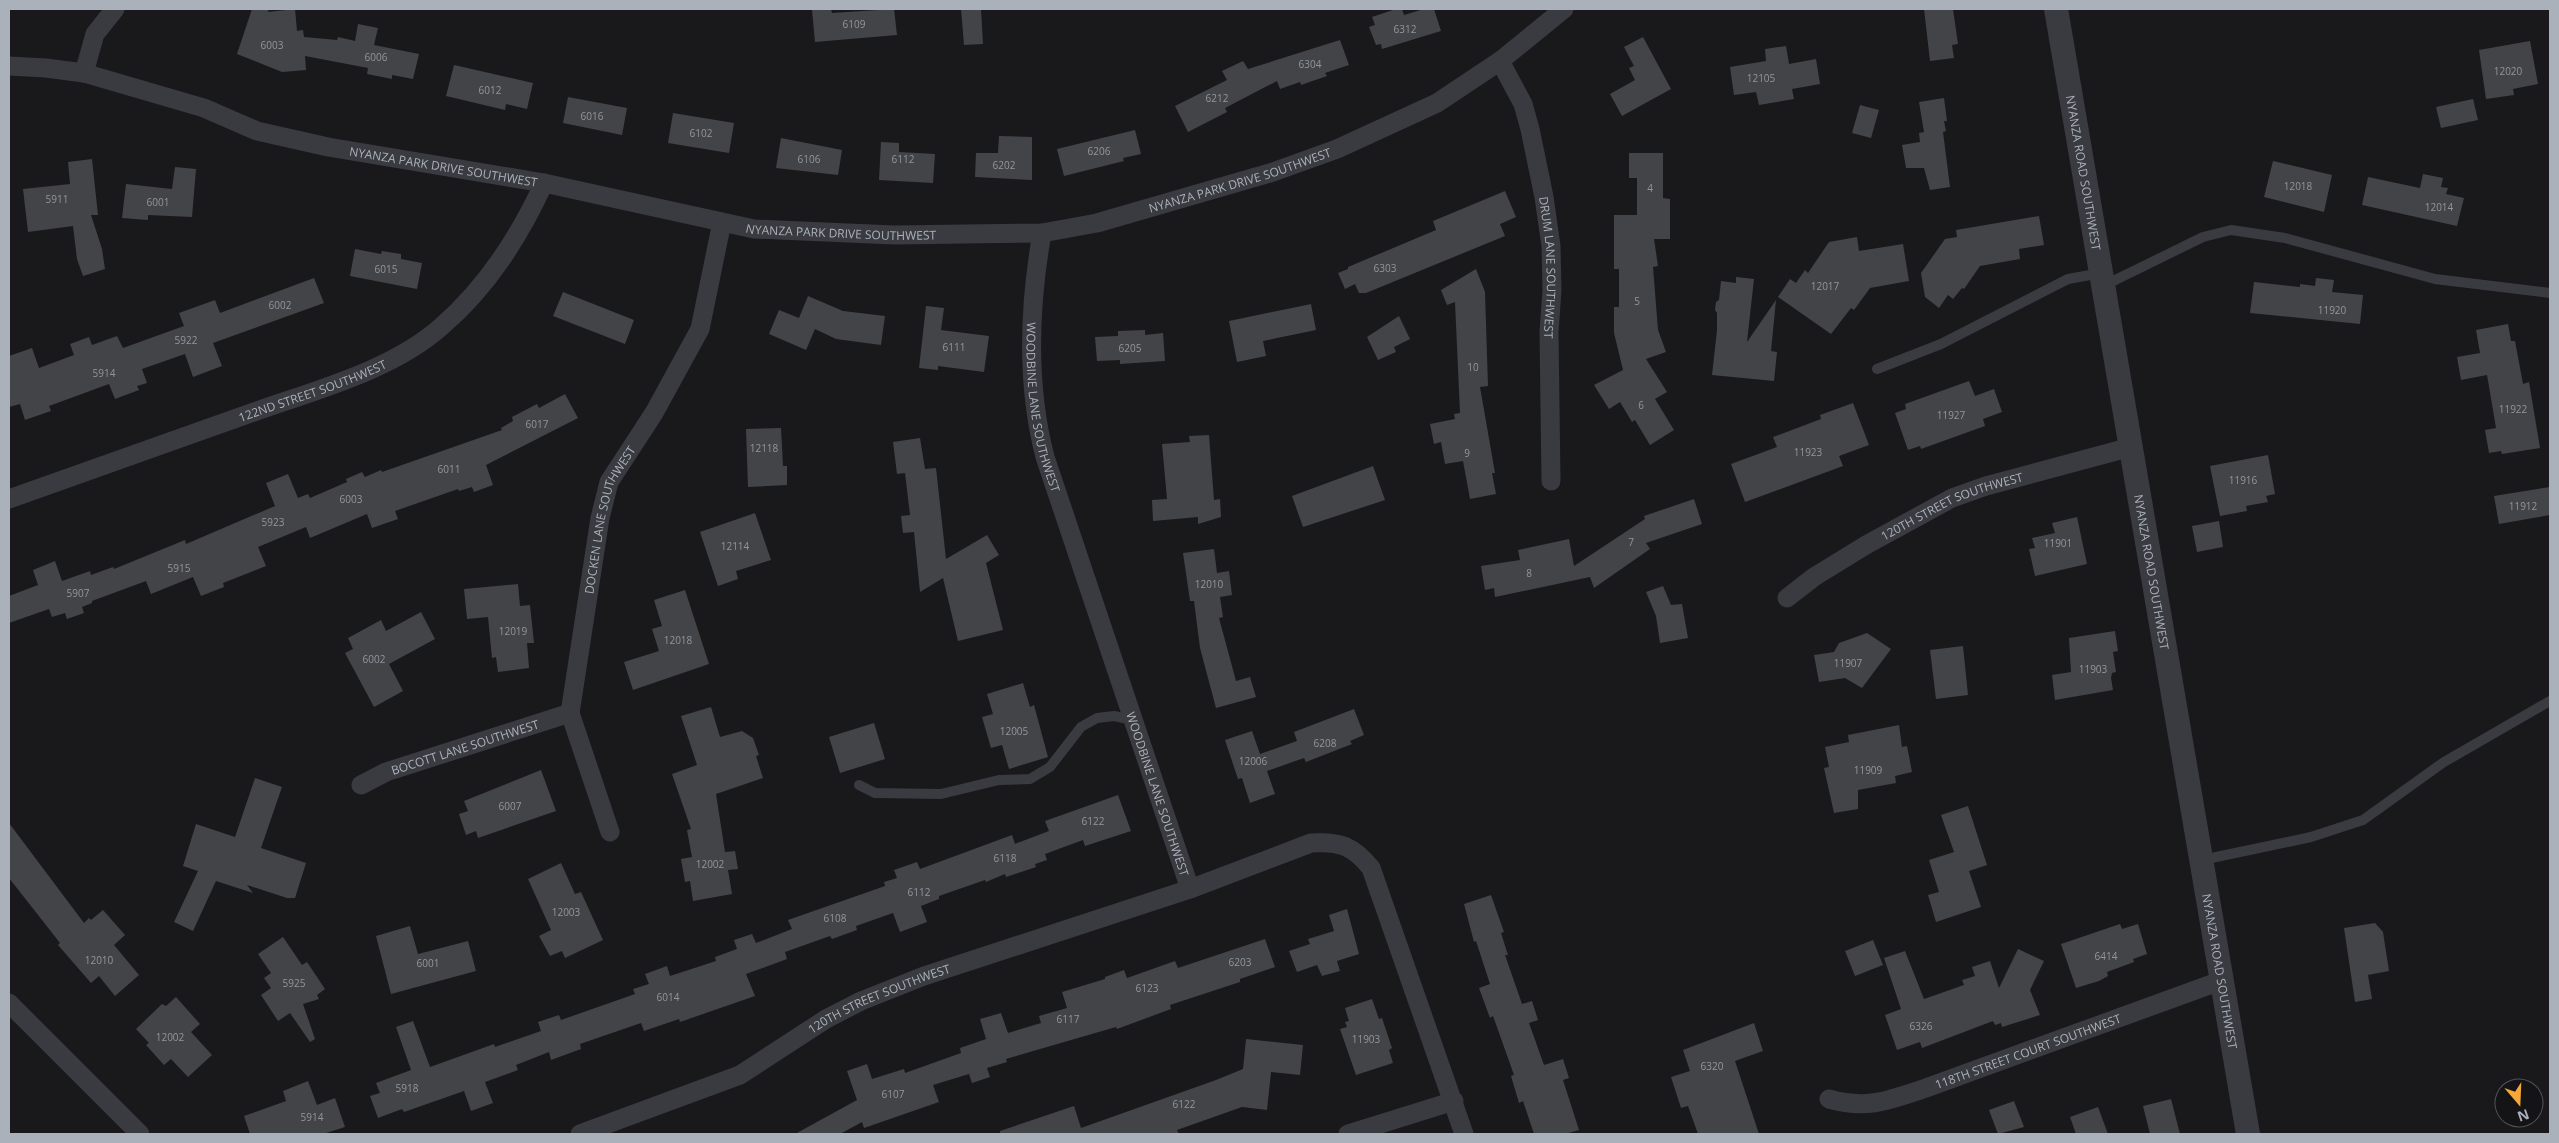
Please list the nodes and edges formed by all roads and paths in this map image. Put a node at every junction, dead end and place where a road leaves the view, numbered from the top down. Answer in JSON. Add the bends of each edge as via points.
{"nodes":[{"id":1,"x":115,"y":9,"type":"edge"},
{"id":2,"x":1564,"y":9,"type":"edge"},
{"id":3,"x":2056,"y":9,"type":"edge"},
{"id":4,"x":1500,"y":61,"type":"junction"},
{"id":5,"x":9,"y":66,"type":"edge"},
{"id":6,"x":84,"y":73,"type":"junction"},
{"id":7,"x":544,"y":182,"type":"junction"},
{"id":8,"x":722,"y":222,"type":"junction"},
{"id":9,"x":1042,"y":233,"type":"junction"},
{"id":10,"x":2102,"y":280,"type":"junction"},
{"id":11,"x":2550,"y":293,"type":"edge"},
{"id":12,"x":1877,"y":369,"type":"dead end"},
{"id":13,"x":2131,"y":447,"type":"junction"},
{"id":14,"x":1551,"y":481,"type":"dead end"},
{"id":15,"x":9,"y":499,"type":"edge"},
{"id":16,"x":1787,"y":598,"type":"dead end"},
{"id":17,"x":2550,"y":701,"type":"edge"},
{"id":18,"x":570,"y":713,"type":"junction"},
{"id":19,"x":1133,"y":720,"type":"junction"},
{"id":20,"x":362,"y":785,"type":"dead end"},
{"id":21,"x":859,"y":785,"type":"dead end"},
{"id":22,"x":610,"y":832,"type":"dead end"},
{"id":23,"x":2202,"y":860,"type":"junction"},
{"id":24,"x":1190,"y":889,"type":"junction"},
{"id":25,"x":2223,"y":980,"type":"junction"},
{"id":26,"x":9,"y":1003,"type":"edge"},
{"id":27,"x":1829,"y":1099,"type":"dead end"},
{"id":28,"x":1454,"y":1101,"type":"junction"},
{"id":29,"x":140,"y":1134,"type":"edge"},
{"id":30,"x":580,"y":1134,"type":"edge"},
{"id":31,"x":1348,"y":1134,"type":"edge"},
{"id":32,"x":1464,"y":1134,"type":"edge"},
{"id":33,"x":2248,"y":1134,"type":"edge"}],
"edges":[{"from":1,"to":6,"type":"street","via":[[95,34]]},
{"from":2,"to":4,"type":"street","name":"NYANZA PARK DRIVE SOUTHWEST"},
{"from":3,"to":10,"type":"street","name":"NYANZA ROAD SOUTHWEST"},
{"from":4,"to":9,"type":"street","name":"NYANZA PARK DRIVE SOUTHWEST","via":[[1437,103],[1337,149],[1270,173],[1097,223]]},
{"from":4,"to":14,"type":"street","name":"DRUM LANE SOUTHWEST","via":[[1523,104],[1530,129],[1551,246]]},
{"from":5,"to":6,"type":"street","name":"NYANZA PARK DRIVE SOUTHWEST"},
{"from":6,"to":7,"type":"street","name":"NYANZA PARK DRIVE SOUTHWEST","via":[[204,108],[257,131],[328,147]]},
{"from":7,"to":8,"type":"street","name":"NYANZA PARK DRIVE SOUTHWEST"},
{"from":7,"to":15,"type":"street","name":"122ND STREET SOUTHWEST","via":[[513,243],[489,277],[441,327],[397,356],[320,388]]},
{"from":8,"to":9,"type":"street","name":"NYANZA PARK DRIVE SOUTHWEST","via":[[754,229],[894,235]]},
{"from":8,"to":18,"type":"street","name":"DOCKEN LANE SOUTHWEST","via":[[700,329],[654,413],[609,482],[600,518]]},
{"from":9,"to":19,"type":"street","name":"WOODBINE LANE SOUTHWEST","via":[[1035,273],[1031,375],[1037,428]]},
{"from":10,"to":11,"type":"lane","via":[[2203,237],[2231,230],[2285,238],[2435,279]]},
{"from":10,"to":12,"type":"lane","via":[[2068,279],[1941,344]]},
{"from":10,"to":13,"type":"street","name":"NYANZA ROAD SOUTHWEST"},
{"from":13,"to":16,"type":"street","name":"120TH STREET SOUTHWEST","via":[[1952,498],[1866,545]]},
{"from":13,"to":23,"type":"street","name":"NYANZA ROAD SOUTHWEST"},
{"from":17,"to":23,"type":"lane","via":[[2444,762],[2363,820],[2311,837]]},
{"from":18,"to":20,"type":"street","name":"BOCOTT LANE SOUTHWEST","via":[[386,772]]},
{"from":18,"to":22,"type":"street","name":"DOCKEN LANE SOUTHWEST"},
{"from":19,"to":21,"type":"lane","via":[[1114,716],[1098,718],[1081,727],[1050,767],[1030,779],[999,780],[941,794],[875,793]]},
{"from":19,"to":24,"type":"street","name":"WOODBINE LANE SOUTHWEST"},
{"from":23,"to":25,"type":"street","name":"NYANZA ROAD SOUTHWEST"},
{"from":24,"to":28,"type":"street","name":"WOODBINE LANE SOUTHWEST","via":[[1311,843],[1330,842],[1359,854],[1371,868],[1378,885]]},
{"from":24,"to":30,"type":"street","name":"120TH STREET SOUTHWEST","via":[[924,976],[861,1001],[826,1019],[740,1075]]},
{"from":25,"to":27,"type":"street","name":"118TH STREET COURT SOUTHWEST","via":[[1880,1103],[1863,1105]]},
{"from":25,"to":33,"type":"street","name":"NYANZA ROAD SOUTHWEST"},
{"from":26,"to":29,"type":"street"},
{"from":28,"to":31,"type":"street"},
{"from":28,"to":32,"type":"street","name":"WOODBINE LANE SOUTHWEST"}]}
